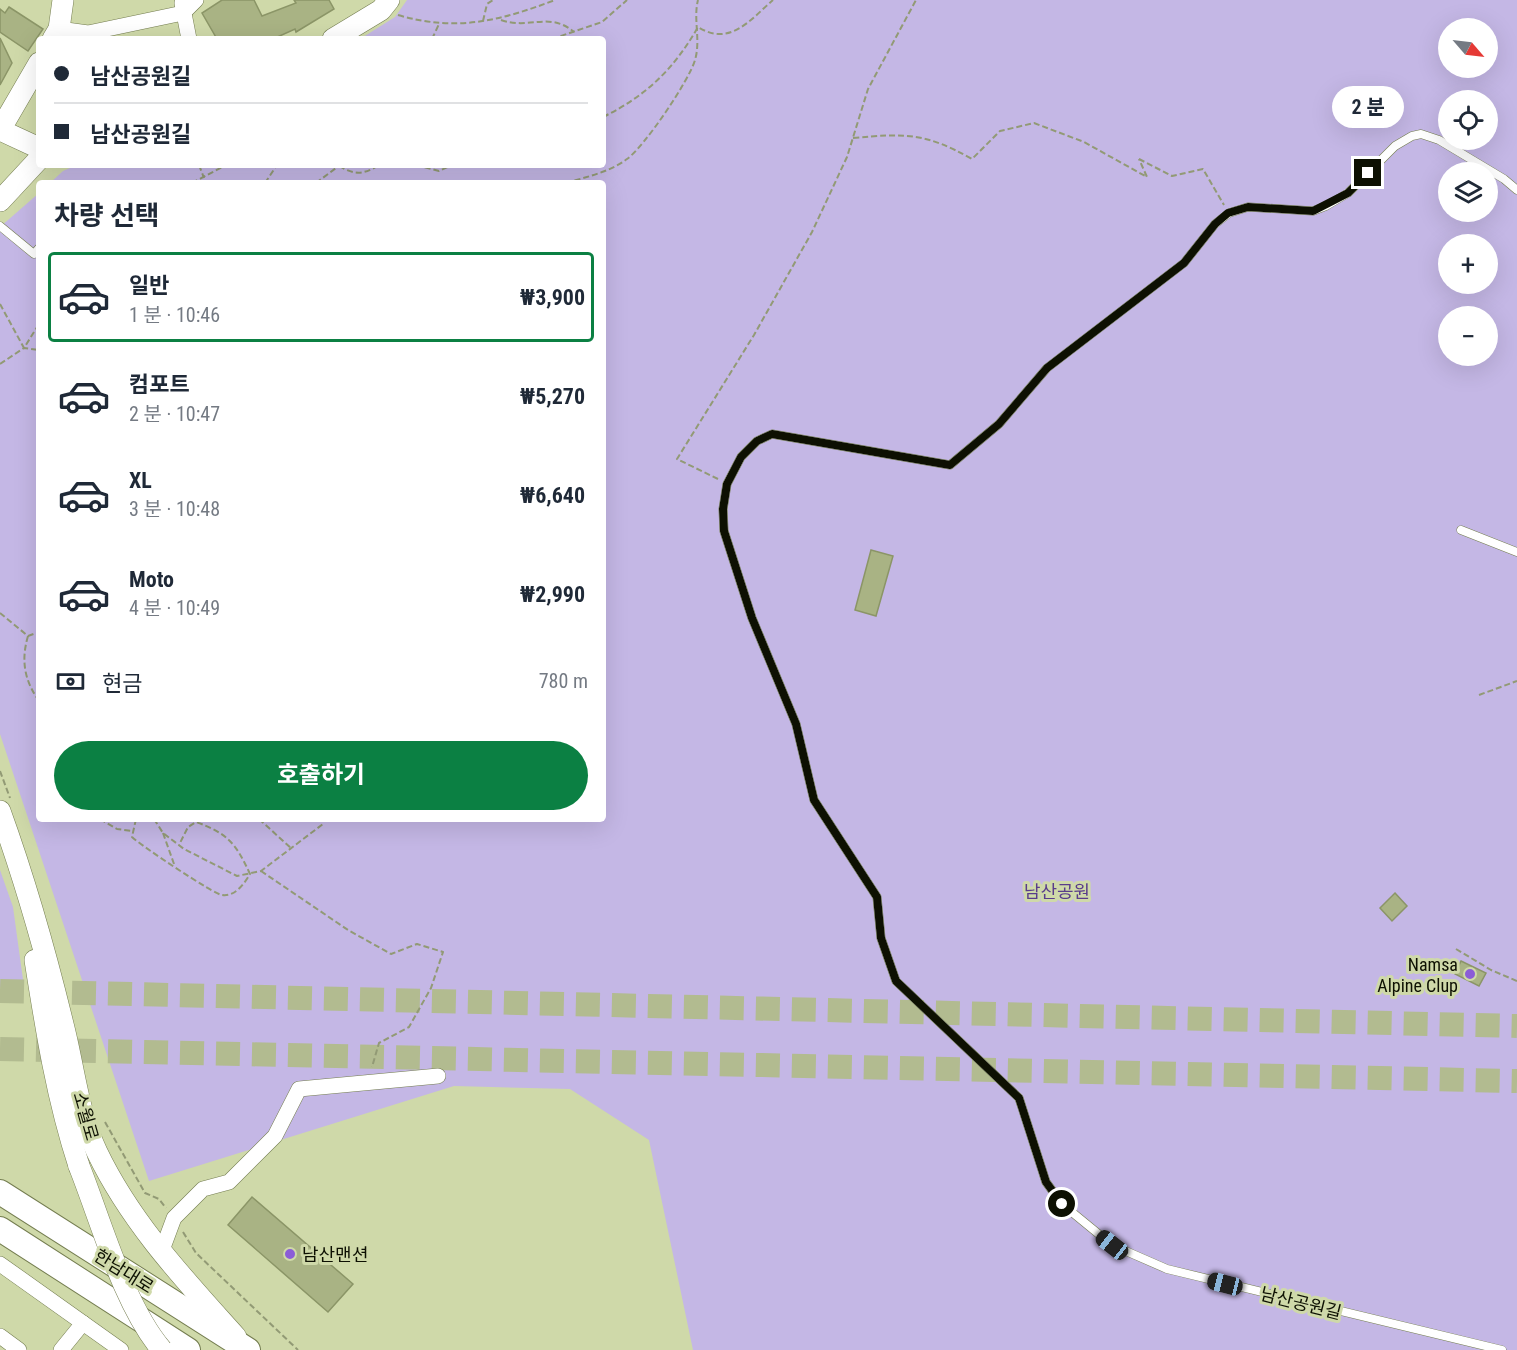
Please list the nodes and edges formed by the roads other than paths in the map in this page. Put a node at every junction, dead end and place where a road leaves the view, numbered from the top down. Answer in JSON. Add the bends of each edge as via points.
{"nodes":[{"id":1,"x":196,"y":0,"type":"edge"},
{"id":2,"x":385,"y":5,"type":"edge"},
{"id":3,"x":182,"y":7,"type":"edge"},
{"id":4,"x":58,"y":16,"type":"edge"},
{"id":5,"x":188,"y":36,"type":"edge"},
{"id":6,"x":338,"y":36,"type":"edge"},
{"id":7,"x":36,"y":68,"type":"edge"},
{"id":8,"x":36,"y":147,"type":"edge"},
{"id":9,"x":36,"y":162,"type":"edge"},
{"id":10,"x":1517,"y":190,"type":"edge"},
{"id":11,"x":0,"y":201,"type":"edge"},
{"id":12,"x":0,"y":226,"type":"edge"},
{"id":13,"x":36,"y":252,"type":"edge"},
{"id":14,"x":1461,"y":530,"type":"dead end"},
{"id":15,"x":1517,"y":552,"type":"edge"},
{"id":16,"x":0,"y":811,"type":"edge"},
{"id":17,"x":10,"y":839,"type":"junction"},
{"id":18,"x":438,"y":1076,"type":"dead end"},
{"id":19,"x":0,"y":1192,"type":"edge"},
{"id":20,"x":0,"y":1229,"type":"edge"},
{"id":21,"x":161,"y":1253,"type":"junction"},
{"id":22,"x":0,"y":1264,"type":"edge"},
{"id":23,"x":83,"y":1323,"type":"junction"},
{"id":24,"x":0,"y":1336,"type":"edge"},
{"id":25,"x":19,"y":1350,"type":"edge"},
{"id":26,"x":60,"y":1350,"type":"edge"},
{"id":27,"x":121,"y":1350,"type":"edge"},
{"id":28,"x":162,"y":1350,"type":"edge"},
{"id":29,"x":188,"y":1350,"type":"edge"},
{"id":30,"x":248,"y":1350,"type":"edge"},
{"id":31,"x":1502,"y":1350,"type":"edge"}],
"edges":[{"from":1,"to":3,"type":"street"},
{"from":2,"to":6,"type":"main road"},
{"from":3,"to":4,"type":"street","via":[[88,33]]},
{"from":3,"to":5,"type":"street"},
{"from":7,"to":8,"type":"main road","via":[[0,130]]},
{"from":9,"to":11,"type":"main road"},
{"from":10,"to":31,"type":"lane","name":"남산공원길","via":[[1439,140],[1421,134],[1395,146],[1348,193],[1326,206],[1313,211],[1248,207],[1228,213],[1184,263],[1047,368],[999,424],[950,465],[772,434],[757,441],[741,457],[727,484],[723,509],[724,531],[752,618],[796,724],[814,800],[877,897],[881,938],[896,981],[1019,1098],[1046,1182],[1062,1204],[1112,1245],[1167,1269]]},
{"from":12,"to":13,"type":"lane","via":[[26,250]]},
{"from":14,"to":15,"type":"lane"},
{"from":16,"to":17,"type":"main road","name":"소월로"},
{"from":17,"to":21,"type":"main road","name":"소월로","via":[[38,923],[96,1151],[132,1216]]},
{"from":17,"to":28,"type":"main road","name":"소월로","bridge":true,"via":[[65,1121],[125,1284]]},
{"from":18,"to":21,"type":"street","via":[[299,1089],[275,1136],[229,1182],[203,1189],[174,1218]]},
{"from":19,"to":30,"type":"main road","name":"한남대로"},
{"from":20,"to":29,"type":"main road","name":"한남대로"},
{"from":21,"to":30,"type":"main road","name":"소월로"},
{"from":22,"to":23,"type":"street"},
{"from":23,"to":26,"type":"street"},
{"from":23,"to":27,"type":"street"},
{"from":24,"to":25,"type":"street"}]}
